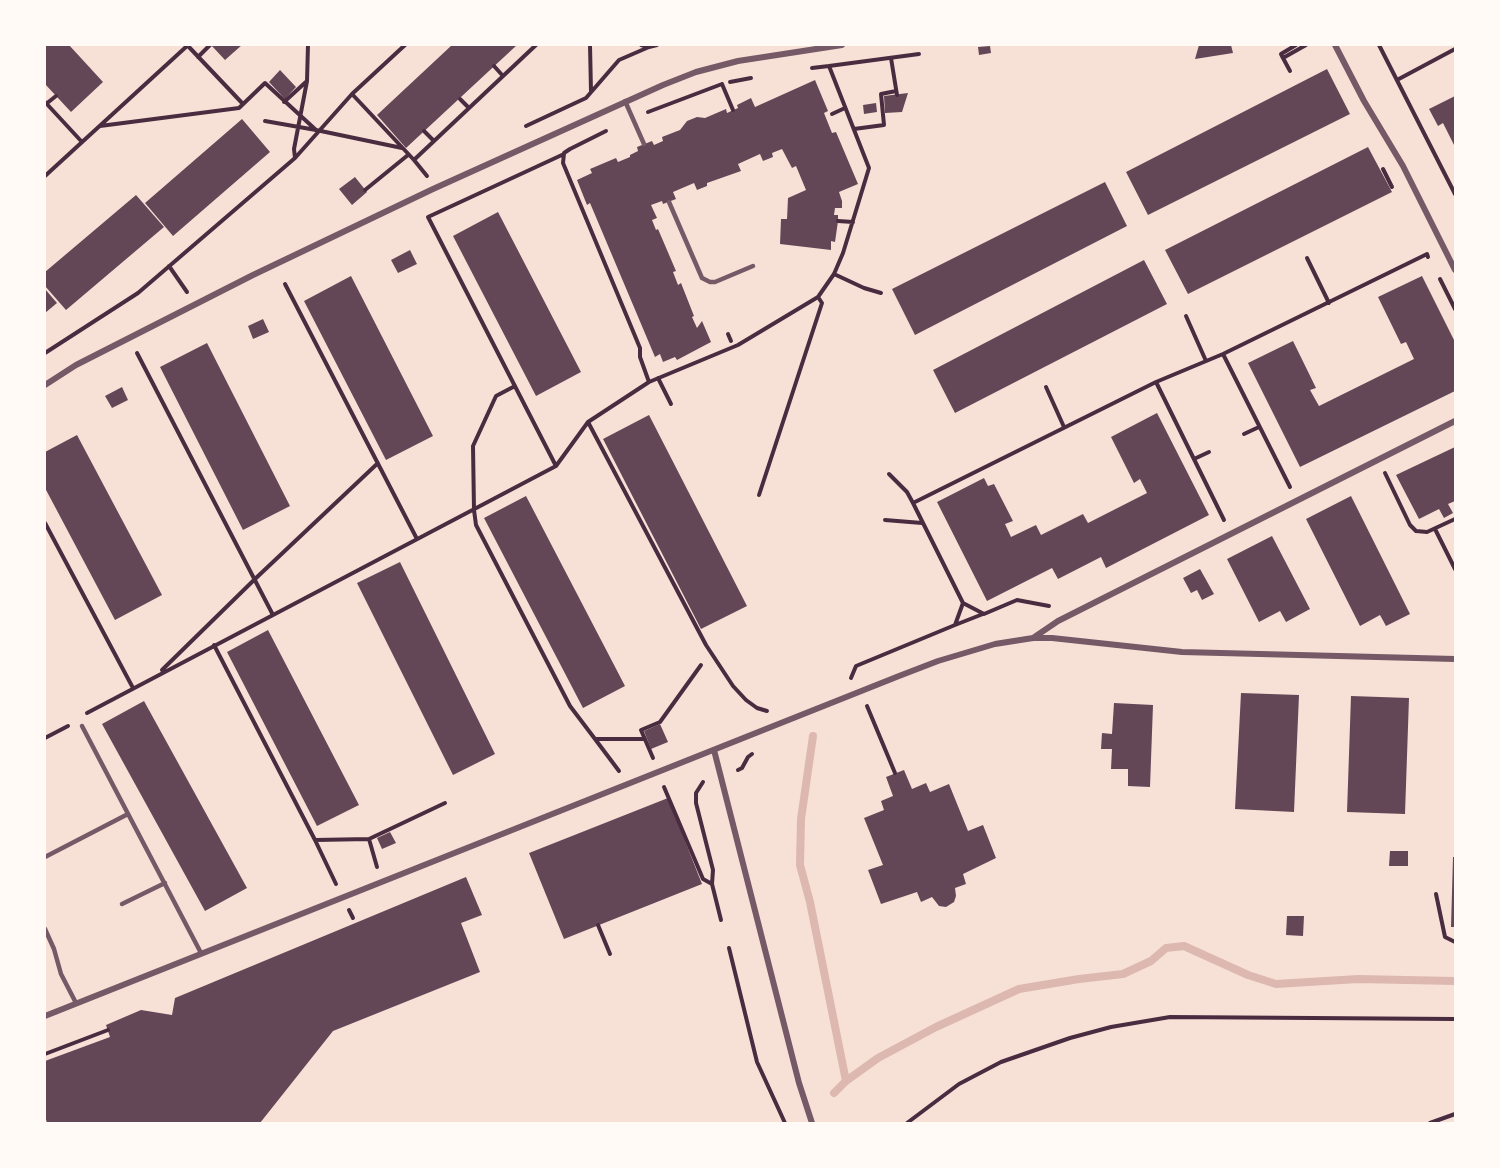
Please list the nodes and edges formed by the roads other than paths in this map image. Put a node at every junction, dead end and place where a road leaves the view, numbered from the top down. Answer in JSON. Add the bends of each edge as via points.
{"nodes":[{"id":1,"x":842,"y":45,"type":"edge"},
{"id":2,"x":1335,"y":45,"type":"edge"},
{"id":3,"x":625,"y":101,"type":"junction"},
{"id":4,"x":644,"y":144,"type":"dead end"},
{"id":5,"x":669,"y":202,"type":"dead end"},
{"id":6,"x":753,"y":266,"type":"dead end"},
{"id":7,"x":1455,"y":270,"type":"edge"},
{"id":8,"x":45,"y":385,"type":"edge"},
{"id":9,"x":1455,"y":421,"type":"edge"},
{"id":10,"x":1033,"y":638,"type":"junction"},
{"id":11,"x":1455,"y":659,"type":"edge"},
{"id":12,"x":81,"y":726,"type":"dead end"},
{"id":13,"x":714,"y":750,"type":"junction"},
{"id":14,"x":128,"y":814,"type":"junction"},
{"id":15,"x":45,"y":857,"type":"edge"},
{"id":16,"x":165,"y":883,"type":"junction"},
{"id":17,"x":122,"y":904,"type":"dead end"},
{"id":18,"x":45,"y":929,"type":"edge"},
{"id":19,"x":201,"y":953,"type":"junction"},
{"id":20,"x":76,"y":1003,"type":"junction"},
{"id":21,"x":45,"y":1016,"type":"edge"},
{"id":22,"x":812,"y":1123,"type":"edge"}],
"edges":[{"from":1,"to":3,"type":"street","via":[[714,66]]},
{"from":2,"to":7,"type":"street","via":[[1403,166]]},
{"from":3,"to":4,"type":"lane"},
{"from":3,"to":8,"type":"street","via":[[253,275],[76,365]]},
{"from":5,"to":6,"type":"lane","via":[[702,278],[715,282]]},
{"from":9,"to":10,"type":"street","via":[[1058,621]]},
{"from":10,"to":11,"type":"street","via":[[1182,652]]},
{"from":10,"to":13,"type":"street","via":[[995,644],[938,661]]},
{"from":12,"to":14,"type":"lane"},
{"from":13,"to":19,"type":"street"},
{"from":13,"to":22,"type":"street"},
{"from":14,"to":15,"type":"lane"},
{"from":14,"to":16,"type":"lane"},
{"from":16,"to":17,"type":"lane"},
{"from":16,"to":19,"type":"lane"},
{"from":18,"to":20,"type":"lane"},
{"from":19,"to":20,"type":"street"},
{"from":20,"to":21,"type":"street"}]}
